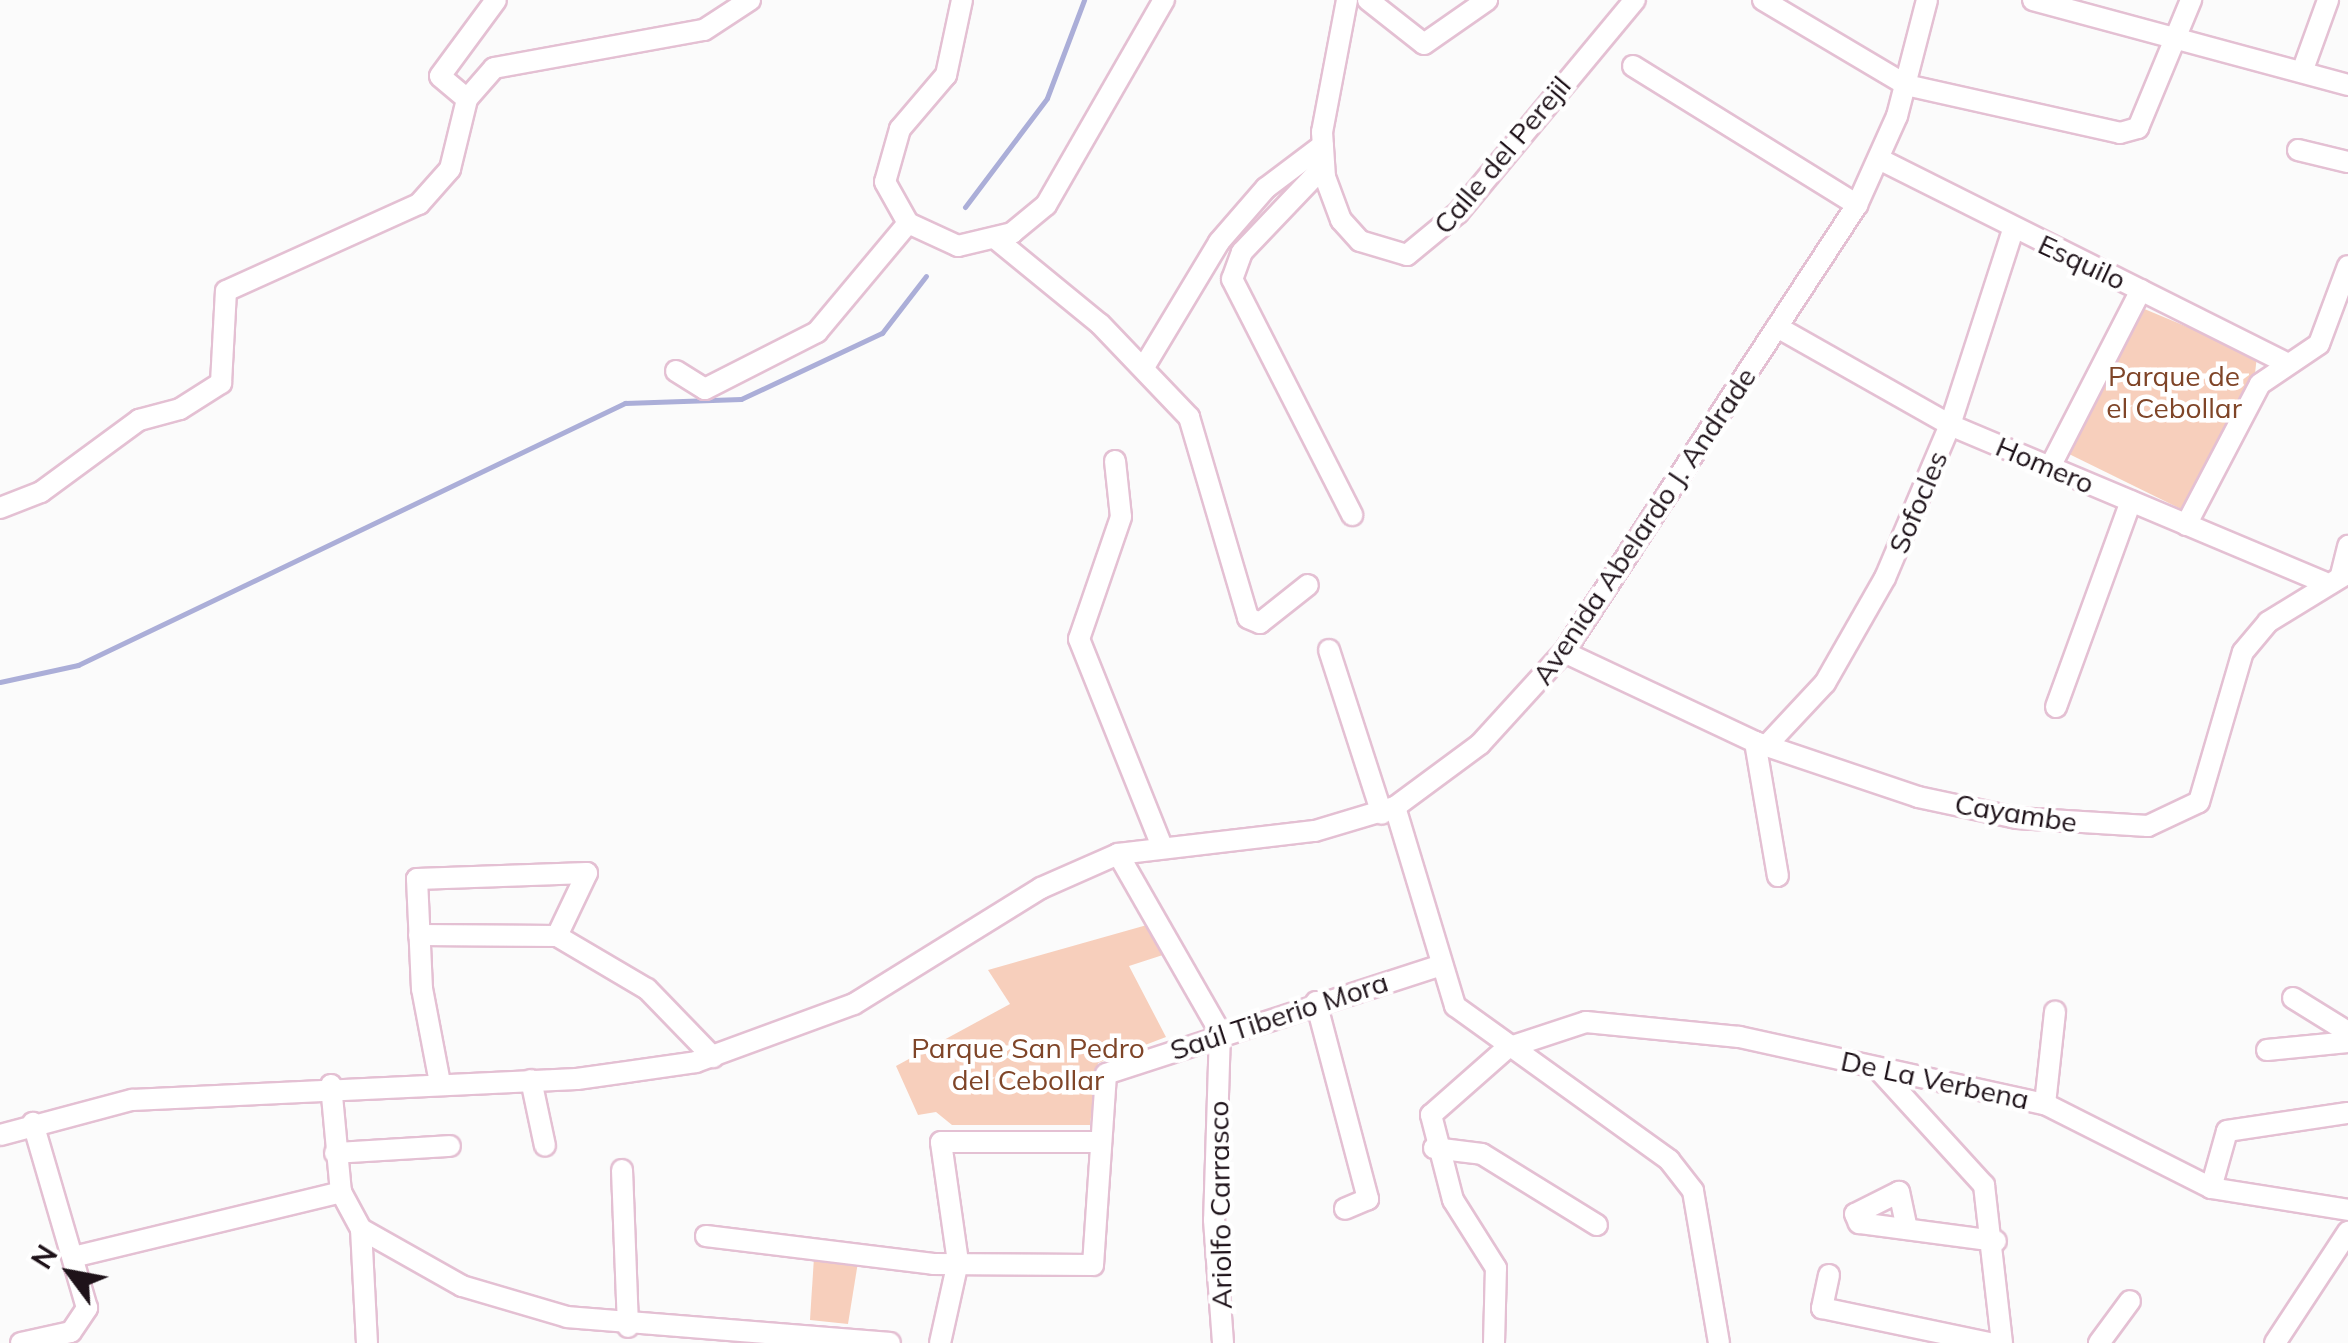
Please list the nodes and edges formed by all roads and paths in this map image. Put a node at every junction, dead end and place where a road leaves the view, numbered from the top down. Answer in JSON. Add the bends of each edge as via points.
{"nodes":[{"id":1,"x":496,"y":0,"type":"edge"},
{"id":2,"x":750,"y":0,"type":"edge"},
{"id":3,"x":962,"y":0,"type":"edge"},
{"id":4,"x":1164,"y":0,"type":"edge"},
{"id":5,"x":1347,"y":0,"type":"edge"},
{"id":6,"x":1368,"y":0,"type":"edge"},
{"id":7,"x":1486,"y":0,"type":"edge"},
{"id":8,"x":1635,"y":0,"type":"edge"},
{"id":9,"x":1763,"y":0,"type":"edge"},
{"id":10,"x":1927,"y":0,"type":"edge"},
{"id":11,"x":2033,"y":0,"type":"edge"},
{"id":12,"x":2191,"y":0,"type":"edge"},
{"id":13,"x":2328,"y":0,"type":"edge"},
{"id":14,"x":2071,"y":4,"type":"edge"},
{"id":15,"x":2178,"y":34,"type":"junction"},
{"id":16,"x":1634,"y":66,"type":"dead end"},
{"id":17,"x":2302,"y":72,"type":"junction"},
{"id":18,"x":1906,"y":85,"type":"junction"},
{"id":19,"x":2348,"y":85,"type":"edge"},
{"id":20,"x":467,"y":99,"type":"junction"},
{"id":21,"x":2298,"y":150,"type":"dead end"},
{"id":22,"x":1324,"y":156,"type":"junction"},
{"id":23,"x":1880,"y":160,"type":"junction"},
{"id":24,"x":2348,"y":162,"type":"edge"},
{"id":25,"x":1856,"y":205,"type":"junction"},
{"id":26,"x":908,"y":223,"type":"junction"},
{"id":27,"x":2013,"y":230,"type":"junction"},
{"id":28,"x":996,"y":239,"type":"junction"},
{"id":29,"x":2348,"y":266,"type":"edge"},
{"id":30,"x":2140,"y":290,"type":"junction"},
{"id":31,"x":1778,"y":327,"type":"junction"},
{"id":32,"x":2285,"y":362,"type":"junction"},
{"id":33,"x":1144,"y":367,"type":"junction"},
{"id":34,"x":676,"y":372,"type":"dead end"},
{"id":35,"x":1950,"y":425,"type":"junction"},
{"id":36,"x":1115,"y":460,"type":"dead end"},
{"id":37,"x":2050,"y":467,"type":"junction"},
{"id":38,"x":2131,"y":501,"type":"junction"},
{"id":39,"x":0,"y":508,"type":"edge"},
{"id":40,"x":1352,"y":515,"type":"dead end"},
{"id":41,"x":2186,"y":525,"type":"junction"},
{"id":42,"x":2348,"y":546,"type":"edge"},
{"id":43,"x":2337,"y":576,"type":"edge"},
{"id":44,"x":1308,"y":586,"type":"dead end"},
{"id":45,"x":1329,"y":650,"type":"dead end"},
{"id":46,"x":1564,"y":652,"type":"junction"},
{"id":47,"x":2056,"y":707,"type":"dead end"},
{"id":48,"x":1761,"y":744,"type":"junction"},
{"id":49,"x":1388,"y":810,"type":"junction"},
{"id":50,"x":1162,"y":846,"type":"junction"},
{"id":51,"x":1118,"y":854,"type":"junction"},
{"id":52,"x":1778,"y":876,"type":"dead end"},
{"id":53,"x":418,"y":935,"type":"junction"},
{"id":54,"x":557,"y":936,"type":"junction"},
{"id":55,"x":1436,"y":967,"type":"junction"},
{"id":56,"x":2292,"y":998,"type":"dead end"},
{"id":57,"x":1316,"y":1002,"type":"junction"},
{"id":58,"x":2055,"y":1012,"type":"dead end"},
{"id":59,"x":1220,"y":1032,"type":"junction"},
{"id":60,"x":2348,"y":1032,"type":"edge"},
{"id":61,"x":2348,"y":1042,"type":"edge"},
{"id":62,"x":1507,"y":1048,"type":"junction"},
{"id":63,"x":2267,"y":1050,"type":"dead end"},
{"id":64,"x":713,"y":1056,"type":"junction"},
{"id":65,"x":1877,"y":1068,"type":"junction"},
{"id":66,"x":532,"y":1080,"type":"junction"},
{"id":67,"x":440,"y":1082,"type":"junction"},
{"id":68,"x":331,"y":1085,"type":"junction"},
{"id":69,"x":2046,"y":1104,"type":"junction"},
{"id":70,"x":2348,"y":1113,"type":"edge"},
{"id":71,"x":33,"y":1123,"type":"junction"},
{"id":72,"x":0,"y":1135,"type":"edge"},
{"id":73,"x":1098,"y":1142,"type":"junction"},
{"id":74,"x":450,"y":1146,"type":"dead end"},
{"id":75,"x":544,"y":1146,"type":"dead end"},
{"id":76,"x":1434,"y":1148,"type":"junction"},
{"id":77,"x":335,"y":1153,"type":"junction"},
{"id":78,"x":622,"y":1170,"type":"dead end"},
{"id":79,"x":2211,"y":1188,"type":"junction"},
{"id":80,"x":341,"y":1192,"type":"junction"},
{"id":81,"x":1344,"y":1209,"type":"dead end"},
{"id":82,"x":2348,"y":1210,"type":"edge"},
{"id":83,"x":1597,"y":1225,"type":"dead end"},
{"id":84,"x":1907,"y":1228,"type":"dead end"},
{"id":85,"x":360,"y":1229,"type":"junction"},
{"id":86,"x":2348,"y":1232,"type":"edge"},
{"id":87,"x":706,"y":1236,"type":"dead end"},
{"id":88,"x":1996,"y":1241,"type":"junction"},
{"id":89,"x":74,"y":1256,"type":"junction"},
{"id":90,"x":958,"y":1262,"type":"junction"},
{"id":91,"x":1829,"y":1275,"type":"dead end"},
{"id":92,"x":2130,"y":1302,"type":"dead end"},
{"id":93,"x":628,"y":1327,"type":"junction"},
{"id":94,"x":675,"y":1335,"type":"edge"},
{"id":95,"x":21,"y":1343,"type":"edge"},
{"id":96,"x":367,"y":1343,"type":"edge"},
{"id":97,"x":887,"y":1343,"type":"edge"},
{"id":98,"x":940,"y":1343,"type":"edge"},
{"id":99,"x":1222,"y":1343,"type":"edge"},
{"id":100,"x":1494,"y":1343,"type":"edge"},
{"id":101,"x":1719,"y":1343,"type":"edge"},
{"id":102,"x":1990,"y":1343,"type":"edge"},
{"id":103,"x":2002,"y":1343,"type":"edge"},
{"id":104,"x":2099,"y":1343,"type":"edge"},
{"id":105,"x":2275,"y":1343,"type":"edge"}],
"edges":[{"from":1,"to":20,"type":"street","via":[[440,76]]},
{"from":2,"to":20,"type":"street","via":[[704,30],[524,57],[494,68]]},
{"from":3,"to":26,"type":"street","via":[[946,75],[900,129],[887,166],[886,196]]},
{"from":4,"to":28,"type":"street","via":[[1046,205]]},
{"from":5,"to":22,"type":"street","name":"Calle del Perejil"},
{"from":6,"to":7,"type":"street","via":[[1424,44]]},
{"from":8,"to":22,"type":"street","name":"Calle del Perejil","via":[[1425,246],[1387,254],[1360,241],[1340,220]]},
{"from":9,"to":18,"type":"street"},
{"from":10,"to":18,"type":"street","name":"Avenida Abelardo J. Andrade"},
{"from":11,"to":14,"type":"street"},
{"from":12,"to":15,"type":"street"},
{"from":13,"to":17,"type":"street"},
{"from":14,"to":15,"type":"street"},
{"from":15,"to":17,"type":"street"},
{"from":15,"to":18,"type":"street","via":[[2138,128],[2064,126]]},
{"from":16,"to":25,"type":"street"},
{"from":17,"to":19,"type":"street"},
{"from":18,"to":23,"type":"street","name":"Avenida Abelardo J. Andrade"},
{"from":20,"to":39,"type":"street","via":[[450,169],[419,204],[226,292],[221,382],[180,409],[139,420],[40,492]]},
{"from":21,"to":24,"type":"street"},
{"from":22,"to":33,"type":"street","via":[[1266,188],[1219,242]]},
{"from":22,"to":40,"type":"street","via":[[1242,252],[1232,279]]},
{"from":23,"to":25,"type":"street","name":"Avenida Abelardo J. Andrade"},
{"from":23,"to":27,"type":"street","name":"Esquilo"},
{"from":25,"to":31,"type":"street","name":"Avenida Abelardo J. Andrade"},
{"from":26,"to":28,"type":"street","via":[[958,246]]},
{"from":26,"to":34,"type":"street","via":[[817,332],[705,390]]},
{"from":27,"to":30,"type":"street","name":"Esquilo"},
{"from":27,"to":35,"type":"street","name":"Sofocles"},
{"from":28,"to":33,"type":"street"},
{"from":29,"to":32,"type":"street","via":[[2319,344]]},
{"from":30,"to":32,"type":"street","name":"Esquilo"},
{"from":30,"to":37,"type":"street"},
{"from":31,"to":35,"type":"street","name":"Homero"},
{"from":31,"to":46,"type":"street","name":"Avenida Abelardo J. Andrade"},
{"from":32,"to":41,"type":"street","via":[[2260,384]]},
{"from":33,"to":44,"type":"street","via":[[1189,417],[1253,622]]},
{"from":35,"to":37,"type":"street","name":"Homero"},
{"from":35,"to":48,"type":"street","name":"Sofocles","via":[[1852,644]]},
{"from":36,"to":50,"type":"street","via":[[1122,517],[1079,639]]},
{"from":37,"to":38,"type":"street","name":"Homero"},
{"from":38,"to":41,"type":"street","name":"Homero"},
{"from":38,"to":47,"type":"street"},
{"from":41,"to":43,"type":"street","name":"Homero"},
{"from":42,"to":43,"type":"street"},
{"from":43,"to":48,"type":"street","name":"Cayambe","via":[[2243,652],[2206,788],[2191,811],[2167,823],[2017,818],[1918,796]]},
{"from":45,"to":49,"type":"street"},
{"from":46,"to":48,"type":"street","name":"Cayambe"},
{"from":46,"to":49,"type":"street","name":"Avenida Abelardo J. Andrade","via":[[1480,744]]},
{"from":48,"to":52,"type":"street"},
{"from":49,"to":50,"type":"street","name":"Avenida Abelardo J. Andrade","via":[[1315,831]]},
{"from":49,"to":55,"type":"street"},
{"from":50,"to":51,"type":"street","name":"Avenida Abelardo J. Andrade"},
{"from":51,"to":59,"type":"street"},
{"from":51,"to":64,"type":"street","name":"Avenida Abelardo J. Andrade","via":[[1040,888],[854,1004]]},
{"from":53,"to":54,"type":"street"},
{"from":53,"to":54,"type":"street","via":[[412,888],[430,873],[587,873]]},
{"from":53,"to":67,"type":"street"},
{"from":54,"to":64,"type":"street","via":[[648,989]]},
{"from":55,"to":57,"type":"street","name":"Saúl Tiberio Mora"},
{"from":55,"to":62,"type":"street","via":[[1454,1006]]},
{"from":56,"to":60,"type":"street"},
{"from":57,"to":59,"type":"street","name":"Saúl Tiberio Mora"},
{"from":57,"to":81,"type":"street","via":[[1368,1199]]},
{"from":58,"to":69,"type":"street"},
{"from":59,"to":73,"type":"street","name":"Saúl Tiberio Mora","via":[[1106,1074]]},
{"from":59,"to":99,"type":"street","name":"Ariolfo Carrasco","via":[[1214,1220]]},
{"from":61,"to":63,"type":"street"},
{"from":62,"to":65,"type":"street","name":"De La Verbena","via":[[1606,1023],[1739,1037]]},
{"from":62,"to":76,"type":"street","via":[[1438,1104],[1429,1126]]},
{"from":62,"to":101,"type":"street","via":[[1686,1180],[1701,1209]]},
{"from":64,"to":66,"type":"street","name":"Avenida Abelardo J. Andrade"},
{"from":65,"to":69,"type":"street","name":"De La Verbena"},
{"from":65,"to":88,"type":"street","via":[[1972,1164],[1993,1208]]},
{"from":66,"to":67,"type":"street","name":"Avenida Abelardo J. Andrade"},
{"from":66,"to":75,"type":"street"},
{"from":67,"to":68,"type":"street","name":"Avenida Abelardo J. Andrade"},
{"from":68,"to":71,"type":"street","name":"Avenida Abelardo J. Andrade","via":[[132,1100]]},
{"from":68,"to":77,"type":"street"},
{"from":69,"to":79,"type":"street","name":"De La Verbena"},
{"from":70,"to":79,"type":"street","via":[[2227,1130]]},
{"from":71,"to":72,"type":"street","name":"Avenida Abelardo J. Andrade"},
{"from":71,"to":89,"type":"street"},
{"from":73,"to":90,"type":"street","name":"Saúl Tiberio Mora","via":[[1092,1265]]},
{"from":73,"to":90,"type":"street","via":[[942,1142]]},
{"from":74,"to":77,"type":"street"},
{"from":76,"to":83,"type":"street","via":[[1482,1154]]},
{"from":76,"to":100,"type":"street","via":[[1463,1220],[1496,1268]]},
{"from":77,"to":80,"type":"street"},
{"from":78,"to":93,"type":"street"},
{"from":79,"to":82,"type":"street","name":"De La Verbena"},
{"from":80,"to":85,"type":"street"},
{"from":80,"to":89,"type":"street"},
{"from":84,"to":88,"type":"street"},
{"from":85,"to":93,"type":"street","via":[[462,1286]]},
{"from":85,"to":96,"type":"street"},
{"from":86,"to":105,"type":"street"},
{"from":87,"to":90,"type":"street","name":"Saúl Tiberio Mora"},
{"from":88,"to":103,"type":"street"},
{"from":89,"to":95,"type":"street","via":[[86,1316],[70,1332]]},
{"from":90,"to":98,"type":"street"},
{"from":91,"to":102,"type":"street","via":[[1822,1308]]},
{"from":92,"to":104,"type":"street"},
{"from":93,"to":94,"type":"street"},
{"from":94,"to":97,"type":"street"}]}
